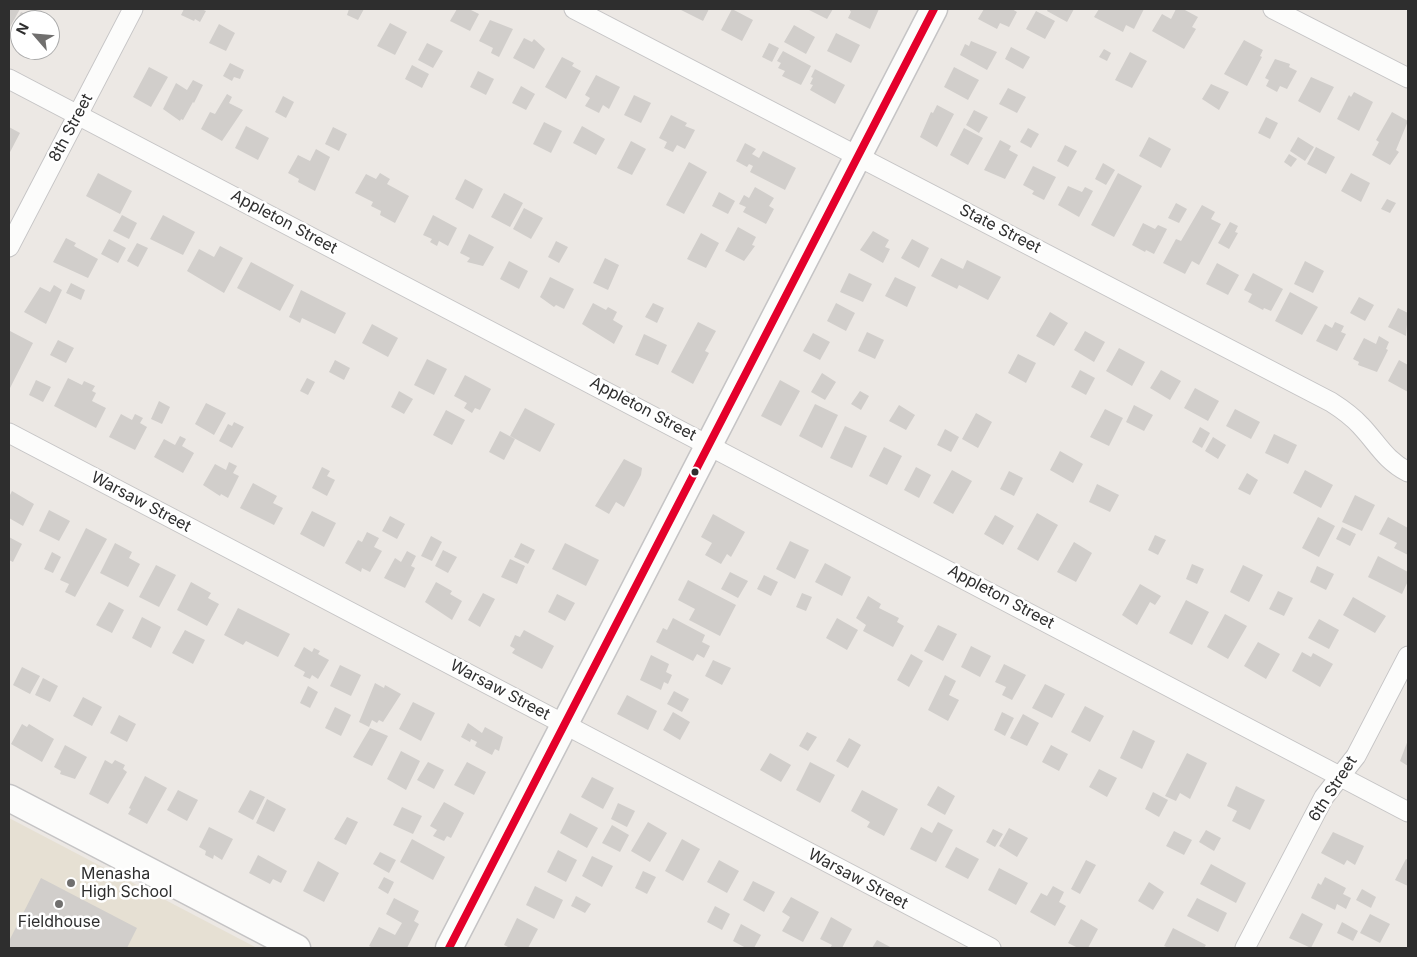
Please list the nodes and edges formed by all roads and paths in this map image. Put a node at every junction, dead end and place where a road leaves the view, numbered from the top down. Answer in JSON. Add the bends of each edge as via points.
{"nodes":[{"id":1,"x":133,"y":9,"type":"edge"},
{"id":2,"x":574,"y":9,"type":"edge"},
{"id":3,"x":934,"y":9,"type":"edge"},
{"id":4,"x":1273,"y":9,"type":"edge"},
{"id":5,"x":9,"y":78,"type":"edge"},
{"id":6,"x":1408,"y":78,"type":"edge"},
{"id":7,"x":78,"y":115,"type":"junction"},
{"id":8,"x":859,"y":156,"type":"junction"},
{"id":9,"x":9,"y":247,"type":"edge"},
{"id":10,"x":9,"y":433,"type":"edge"},
{"id":11,"x":709,"y":444,"type":"junction"},
{"id":12,"x":1408,"y":472,"type":"edge"},
{"id":13,"x":1408,"y":656,"type":"edge"},
{"id":14,"x":564,"y":724,"type":"junction"},
{"id":15,"x":1340,"y":775,"type":"junction"},
{"id":16,"x":9,"y":798,"type":"edge"},
{"id":17,"x":1408,"y":812,"type":"edge"},
{"id":18,"x":297,"y":948,"type":"edge"},
{"id":19,"x":449,"y":948,"type":"edge"},
{"id":20,"x":991,"y":948,"type":"edge"},
{"id":21,"x":1245,"y":948,"type":"edge"}],
"edges":[{"from":1,"to":7,"type":"street","name":"8th Street"},
{"from":2,"to":8,"type":"street","name":"State Street"},
{"from":3,"to":8,"type":"street"},
{"from":4,"to":6,"type":"street"},
{"from":5,"to":7,"type":"street","name":"Appleton Street"},
{"from":7,"to":9,"type":"street","name":"8th Street"},
{"from":7,"to":11,"type":"street","name":"Appleton Street"},
{"from":8,"to":11,"type":"street"},
{"from":8,"to":12,"type":"street","name":"State Street","via":[[1331,402],[1362,427],[1383,455]]},
{"from":10,"to":14,"type":"street","name":"Warsaw Street"},
{"from":11,"to":14,"type":"street"},
{"from":11,"to":15,"type":"street","name":"Appleton Street"},
{"from":13,"to":15,"type":"street","name":"6th Street","via":[[1356,756]]},
{"from":14,"to":19,"type":"street"},
{"from":14,"to":20,"type":"street","name":"Warsaw Street"},
{"from":15,"to":17,"type":"street","name":"Appleton Street"},
{"from":15,"to":21,"type":"street","name":"6th Street","via":[[1324,797]]},
{"from":16,"to":18,"type":"street"}]}
